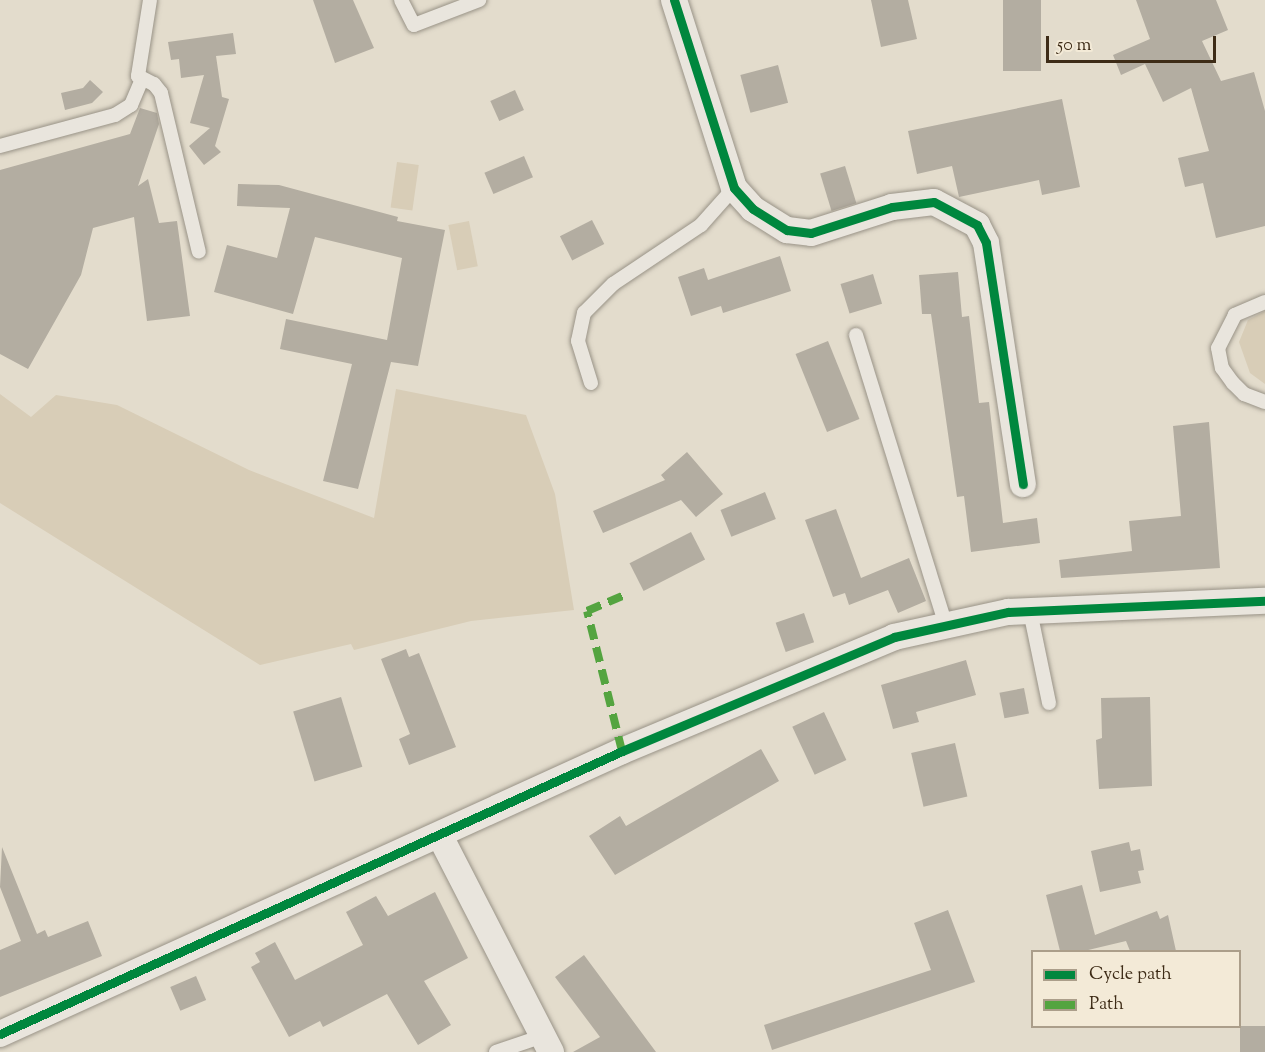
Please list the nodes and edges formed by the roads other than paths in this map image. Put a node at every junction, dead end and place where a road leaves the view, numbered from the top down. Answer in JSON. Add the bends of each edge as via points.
{"nodes":[{"id":1,"x":150,"y":0,"type":"edge"},
{"id":2,"x":401,"y":0,"type":"edge"},
{"id":3,"x":479,"y":0,"type":"edge"},
{"id":4,"x":674,"y":0,"type":"edge"},
{"id":5,"x":142,"y":79,"type":"junction"},
{"id":6,"x":0,"y":146,"type":"edge"},
{"id":7,"x":734,"y":189,"type":"junction"},
{"id":8,"x":199,"y":252,"type":"dead end"},
{"id":9,"x":1265,"y":302,"type":"edge"},
{"id":10,"x":856,"y":335,"type":"dead end"},
{"id":11,"x":591,"y":383,"type":"dead end"},
{"id":12,"x":1265,"y":402,"type":"edge"},
{"id":13,"x":1023,"y":484,"type":"dead end"},
{"id":14,"x":1265,"y":601,"type":"edge"},
{"id":15,"x":1030,"y":611,"type":"junction"},
{"id":16,"x":945,"y":623,"type":"junction"},
{"id":17,"x":1049,"y":703,"type":"dead end"},
{"id":18,"x":440,"y":836,"type":"junction"},
{"id":19,"x":0,"y":1034,"type":"edge"},
{"id":20,"x":547,"y":1044,"type":"edge"},
{"id":21,"x":496,"y":1052,"type":"edge"}],
"edges":[{"from":1,"to":5,"type":"lane","via":[[137,72]]},
{"from":2,"to":3,"type":"lane","via":[[414,25]]},
{"from":4,"to":7,"type":"street"},
{"from":5,"to":6,"type":"lane","via":[[131,105],[115,115]]},
{"from":5,"to":8,"type":"lane","via":[[161,93]]},
{"from":7,"to":11,"type":"lane","via":[[701,225],[613,284],[585,313],[578,341]]},
{"from":7,"to":13,"type":"street","via":[[753,209],[787,230],[811,233],[892,207],[934,202],[977,225],[986,243]]},
{"from":9,"to":12,"type":"lane","via":[[1236,315],[1218,348],[1222,368],[1233,383],[1244,394]]},
{"from":10,"to":16,"type":"lane"},
{"from":14,"to":15,"type":"street"},
{"from":15,"to":16,"type":"street"},
{"from":15,"to":17,"type":"lane"},
{"from":16,"to":18,"type":"street","via":[[894,637],[622,751]]},
{"from":18,"to":19,"type":"street"},
{"from":18,"to":20,"type":"street"},
{"from":20,"to":21,"type":"lane"}]}
